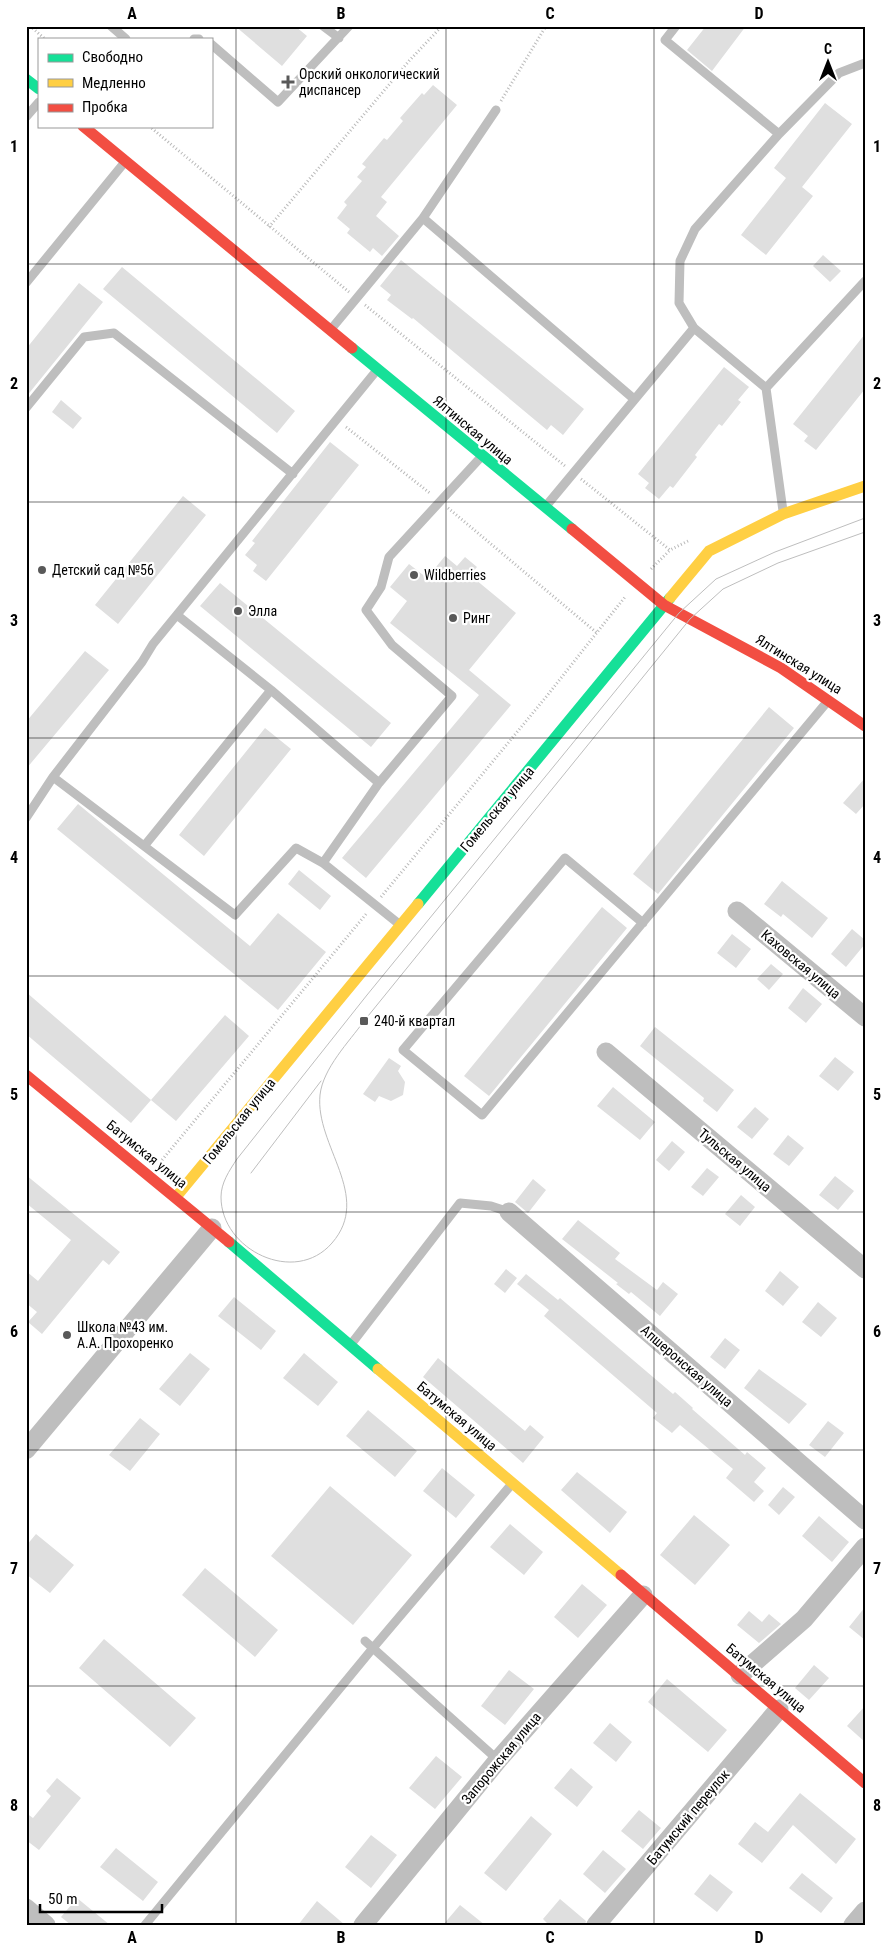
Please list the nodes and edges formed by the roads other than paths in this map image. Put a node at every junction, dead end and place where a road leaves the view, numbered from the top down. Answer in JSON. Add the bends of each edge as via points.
{"nodes":[{"id":1,"x":111,"y":26,"type":"edge"},
{"id":2,"x":323,"y":26,"type":"edge"},
{"id":3,"x":349,"y":26,"type":"edge"},
{"id":4,"x":676,"y":26,"type":"edge"},
{"id":5,"x":123,"y":38,"type":"edge"},
{"id":6,"x":339,"y":38,"type":"junction"},
{"id":7,"x":212,"y":45,"type":"edge"},
{"id":8,"x":865,"y":63,"type":"edge"},
{"id":9,"x":26,"y":79,"type":"edge"},
{"id":10,"x":38,"y":88,"type":"edge"},
{"id":11,"x":38,"y":103,"type":"edge"},
{"id":12,"x":496,"y":110,"type":"road end"},
{"id":13,"x":26,"y":117,"type":"edge"},
{"id":14,"x":86,"y":128,"type":"edge"},
{"id":15,"x":779,"y":134,"type":"junction"},
{"id":16,"x":125,"y":161,"type":"junction"},
{"id":17,"x":423,"y":218,"type":"junction"},
{"id":18,"x":865,"y":281,"type":"edge"},
{"id":19,"x":26,"y":283,"type":"edge"},
{"id":20,"x":694,"y":328,"type":"junction"},
{"id":21,"x":330,"y":331,"type":"junction"},
{"id":22,"x":378,"y":370,"type":"junction"},
{"id":23,"x":766,"y":388,"type":"junction"},
{"id":24,"x":634,"y":399,"type":"junction"},
{"id":25,"x":26,"y":408,"type":"edge"},
{"id":26,"x":482,"y":457,"type":"junction"},
{"id":27,"x":292,"y":474,"type":"junction"},
{"id":28,"x":865,"y":486,"type":"edge"},
{"id":29,"x":544,"y":508,"type":"junction"},
{"id":30,"x":783,"y":514,"type":"junction"},
{"id":31,"x":664,"y":605,"type":"junction"},
{"id":32,"x":177,"y":615,"type":"junction"},
{"id":33,"x":271,"y":690,"type":"junction"},
{"id":34,"x":829,"y":700,"type":"junction"},
{"id":35,"x":865,"y":726,"type":"edge"},
{"id":36,"x":52,"y":777,"type":"junction"},
{"id":37,"x":379,"y":783,"type":"junction"},
{"id":38,"x":26,"y":818,"type":"edge"},
{"id":39,"x":145,"y":845,"type":"junction"},
{"id":40,"x":323,"y":863,"type":"junction"},
{"id":41,"x":737,"y":911,"type":"dead end"},
{"id":42,"x":642,"y":923,"type":"junction"},
{"id":43,"x":400,"y":924,"type":"junction"},
{"id":44,"x":865,"y":1017,"type":"edge"},
{"id":45,"x":606,"y":1052,"type":"dead end"},
{"id":46,"x":26,"y":1075,"type":"edge"},
{"id":47,"x":176,"y":1197,"type":"junction"},
{"id":48,"x":508,"y":1212,"type":"joint"},
{"id":49,"x":212,"y":1228,"type":"junction"},
{"id":50,"x":865,"y":1269,"type":"edge"},
{"id":51,"x":350,"y":1345,"type":"junction"},
{"id":52,"x":26,"y":1450,"type":"edge"},
{"id":53,"x":513,"y":1483,"type":"junction"},
{"id":54,"x":865,"y":1520,"type":"edge"},
{"id":55,"x":865,"y":1547,"type":"edge"},
{"id":56,"x":643,"y":1595,"type":"junction"},
{"id":57,"x":365,"y":1642,"type":"dead end"},
{"id":58,"x":372,"y":1648,"type":"junction"},
{"id":59,"x":740,"y":1675,"type":"junction"},
{"id":60,"x":779,"y":1709,"type":"junction"},
{"id":61,"x":498,"y":1760,"type":"junction"},
{"id":62,"x":865,"y":1783,"type":"edge"},
{"id":63,"x":26,"y":1908,"type":"edge"},
{"id":64,"x":865,"y":1911,"type":"edge"},
{"id":65,"x":46,"y":1925,"type":"edge"},
{"id":66,"x":146,"y":1925,"type":"edge"},
{"id":67,"x":363,"y":1925,"type":"edge"},
{"id":68,"x":596,"y":1925,"type":"edge"},
{"id":69,"x":853,"y":1925,"type":"edge"}],
"edges":[{"from":1,"to":5,"type":"lane"},
{"from":2,"to":6,"type":"lane"},
{"from":3,"to":6,"type":"lane"},
{"from":4,"to":15,"type":"lane","via":[[665,40]]},
{"from":6,"to":7,"type":"lane","via":[[278,102]]},
{"from":8,"to":15,"type":"lane","via":[[839,73]]},
{"from":9,"to":10,"type":"street"},
{"from":11,"to":13,"type":"lane"},
{"from":12,"to":17,"type":"lane"},
{"from":14,"to":16,"type":"street","name":"Ялтинская улица"},
{"from":15,"to":20,"type":"lane","via":[[695,229],[680,261],[679,303]]},
{"from":16,"to":19,"type":"lane"},
{"from":16,"to":21,"type":"street","name":"Ялтинская улица"},
{"from":17,"to":21,"type":"lane"},
{"from":17,"to":24,"type":"lane"},
{"from":18,"to":23,"type":"lane"},
{"from":20,"to":23,"type":"lane"},
{"from":20,"to":24,"type":"lane"},
{"from":21,"to":22,"type":"street","name":"Ялтинская улица"},
{"from":22,"to":26,"type":"street","name":"Ялтинская улица"},
{"from":22,"to":27,"type":"lane"},
{"from":23,"to":30,"type":"lane"},
{"from":24,"to":29,"type":"lane"},
{"from":25,"to":27,"type":"lane","via":[[84,337],[114,333]]},
{"from":26,"to":29,"type":"street","name":"Ялтинская улица"},
{"from":26,"to":37,"type":"lane","via":[[389,557],[380,587],[366,610],[392,644],[452,696]]},
{"from":27,"to":32,"type":"lane"},
{"from":28,"to":30,"type":"street","name":"Гомельская улица"},
{"from":29,"to":31,"type":"street","name":"Ялтинская улица"},
{"from":30,"to":31,"type":"street","name":"Гомельская улица","via":[[710,551]]},
{"from":31,"to":34,"type":"street","name":"Ялтинская улица","via":[[781,668]]},
{"from":31,"to":43,"type":"street","name":"Гомельская улица","via":[[573,720]]},
{"from":32,"to":33,"type":"lane"},
{"from":32,"to":36,"type":"lane"},
{"from":33,"to":37,"type":"lane"},
{"from":33,"to":39,"type":"lane"},
{"from":34,"to":35,"type":"street","name":"Ялтинская улица"},
{"from":34,"to":42,"type":"lane"},
{"from":36,"to":38,"type":"lane"},
{"from":36,"to":39,"type":"lane"},
{"from":37,"to":40,"type":"lane"},
{"from":39,"to":40,"type":"lane","via":[[235,915],[296,848]]},
{"from":40,"to":43,"type":"lane"},
{"from":41,"to":44,"type":"street","name":"Каховская улица"},
{"from":42,"to":42,"type":"lane","via":[[482,1115],[403,1050],[565,858]]},
{"from":43,"to":47,"type":"street","name":"Гомельская улица"},
{"from":45,"to":50,"type":"street","name":"Тульская улица"},
{"from":46,"to":47,"type":"street","name":"Батумская улица"},
{"from":47,"to":49,"type":"street","name":"Батумская улица"},
{"from":48,"to":51,"type":"lane","via":[[491,1206],[460,1203]]},
{"from":48,"to":54,"type":"street","name":"Апшеронская улица"},
{"from":49,"to":51,"type":"street","name":"Батумская улица"},
{"from":49,"to":52,"type":"street"},
{"from":51,"to":53,"type":"street","name":"Батумская улица"},
{"from":53,"to":56,"type":"street","name":"Батумская улица"},
{"from":53,"to":58,"type":"lane"},
{"from":55,"to":59,"type":"street","via":[[804,1619]]},
{"from":56,"to":59,"type":"street","name":"Батумская улица"},
{"from":56,"to":61,"type":"street","name":"Запорожская улица"},
{"from":57,"to":58,"type":"lane"},
{"from":58,"to":61,"type":"lane"},
{"from":58,"to":66,"type":"lane"},
{"from":59,"to":60,"type":"street","name":"Батумская улица"},
{"from":60,"to":62,"type":"street","name":"Батумская улица"},
{"from":60,"to":68,"type":"street","name":"Батумский переулок"},
{"from":61,"to":67,"type":"street","name":"Запорожская улица"},
{"from":63,"to":65,"type":"street"},
{"from":64,"to":69,"type":"street"}]}
